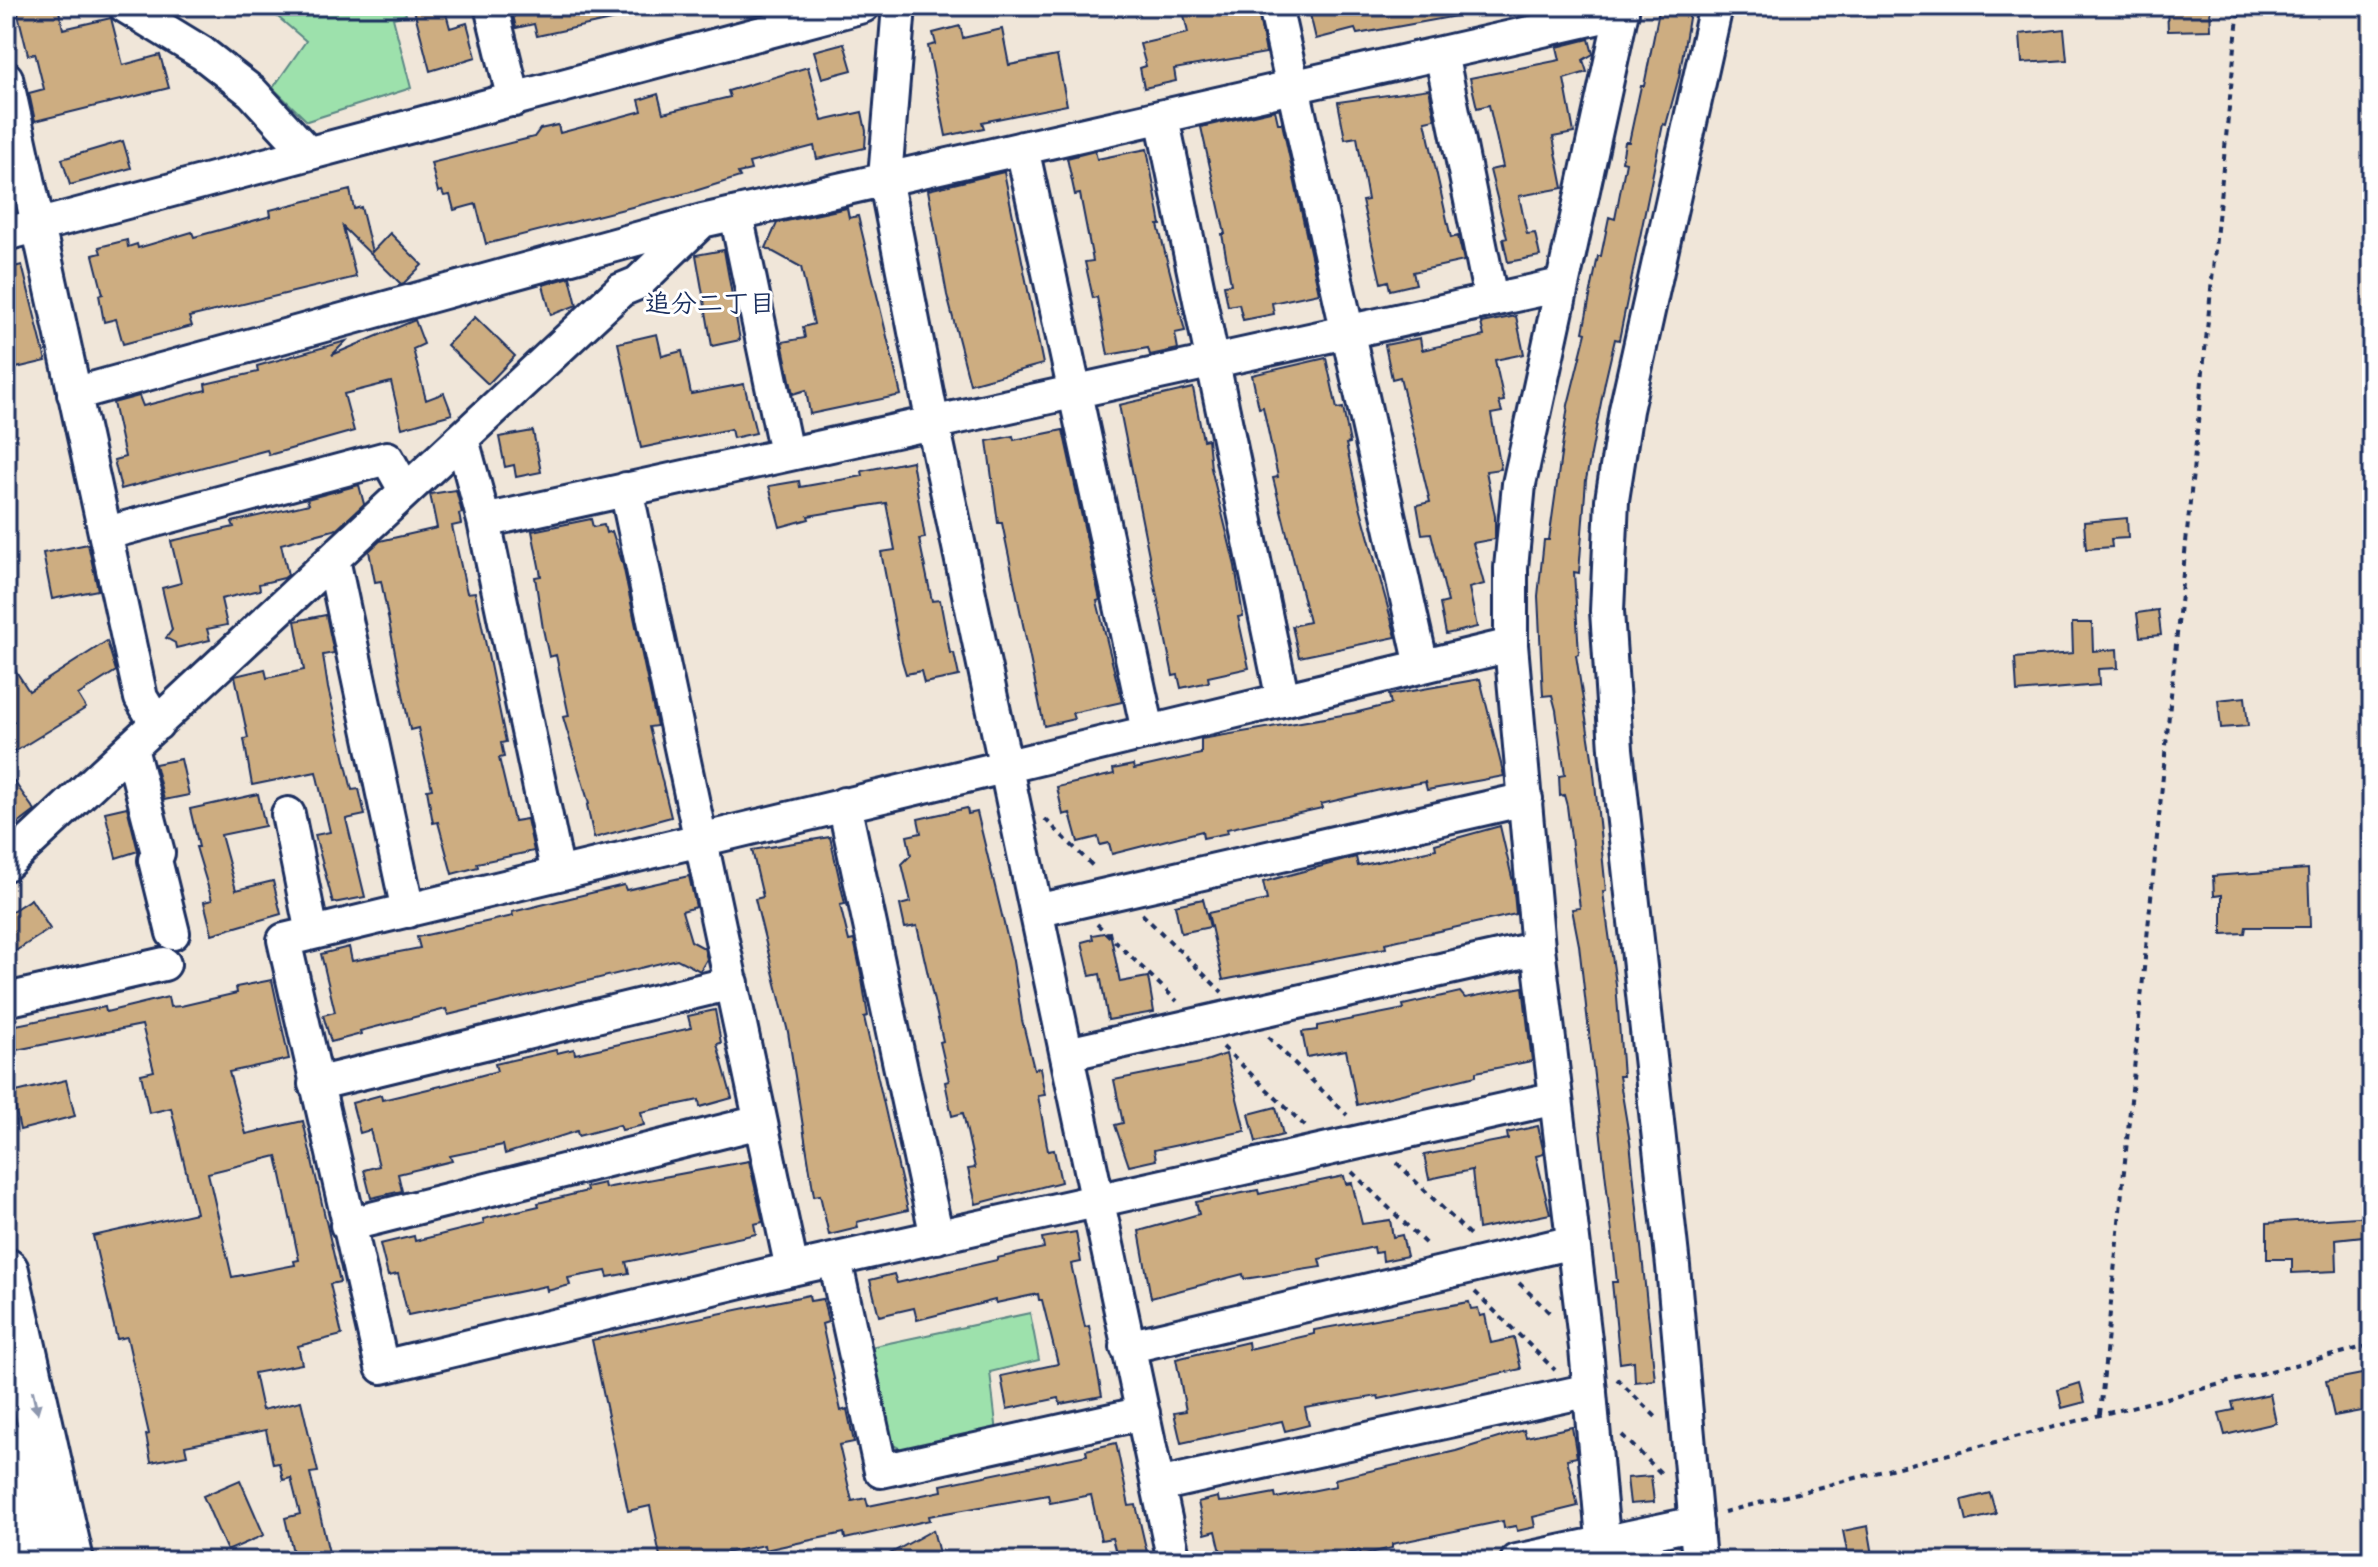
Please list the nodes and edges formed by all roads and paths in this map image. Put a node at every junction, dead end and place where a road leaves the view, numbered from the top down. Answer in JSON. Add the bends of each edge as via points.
{"nodes":[{"id":1,"x":125,"y":6,"type":"edge"},
{"id":2,"x":491,"y":6,"type":"edge"},
{"id":3,"x":863,"y":6,"type":"edge"},
{"id":4,"x":899,"y":6,"type":"edge"},
{"id":5,"x":1275,"y":6,"type":"edge"},
{"id":6,"x":1716,"y":6,"type":"edge"},
{"id":7,"x":2239,"y":6,"type":"edge"},
{"id":8,"x":1623,"y":9,"type":"edge"},
{"id":9,"x":1441,"y":53,"type":"junction"},
{"id":10,"x":6,"y":78,"type":"edge"},
{"id":11,"x":1295,"y":89,"type":"junction"},
{"id":12,"x":514,"y":100,"type":"junction"},
{"id":13,"x":1162,"y":117,"type":"junction"},
{"id":14,"x":1022,"y":148,"type":"junction"},
{"id":15,"x":307,"y":152,"type":"junction"},
{"id":16,"x":885,"y":178,"type":"junction"},
{"id":17,"x":736,"y":214,"type":"junction"},
{"id":18,"x":702,"y":221,"type":"junction"},
{"id":19,"x":38,"y":225,"type":"junction"},
{"id":20,"x":6,"y":234,"type":"edge"},
{"id":21,"x":1561,"y":285,"type":"junction"},
{"id":22,"x":1491,"y":299,"type":"junction"},
{"id":23,"x":1348,"y":334,"type":"junction"},
{"id":24,"x":1212,"y":362,"type":"junction"},
{"id":25,"x":1077,"y":392,"type":"junction"},
{"id":26,"x":74,"y":394,"type":"junction"},
{"id":27,"x":933,"y":424,"type":"junction"},
{"id":28,"x":462,"y":439,"type":"junction"},
{"id":29,"x":786,"y":453,"type":"junction"},
{"id":30,"x":626,"y":489,"type":"junction"},
{"id":31,"x":405,"y":490,"type":"junction"},
{"id":32,"x":484,"y":521,"type":"junction"},
{"id":33,"x":107,"y":533,"type":"junction"},
{"id":34,"x":333,"y":559,"type":"junction"},
{"id":35,"x":1511,"y":645,"type":"junction"},
{"id":36,"x":1422,"y":666,"type":"junction"},
{"id":37,"x":1283,"y":700,"type":"junction"},
{"id":38,"x":157,"y":724,"type":"junction"},
{"id":39,"x":1148,"y":731,"type":"junction"},
{"id":40,"x":131,"y":748,"type":"junction"},
{"id":41,"x":1004,"y":764,"type":"junction"},
{"id":42,"x":1526,"y":799,"type":"junction"},
{"id":43,"x":844,"y":804,"type":"junction"},
{"id":44,"x":288,"y":814,"type":"dead end"},
{"id":45,"x":1042,"y":816,"type":"dead end"},
{"id":46,"x":700,"y":840,"type":"junction"},
{"id":47,"x":6,"y":864,"type":"edge"},
{"id":48,"x":558,"y":874,"type":"junction"},
{"id":49,"x":1120,"y":892,"type":"junction"},
{"id":50,"x":1075,"y":902,"type":"junction"},
{"id":51,"x":408,"y":911,"type":"junction"},
{"id":52,"x":1036,"y":911,"type":"junction"},
{"id":53,"x":173,"y":933,"type":"dead end"},
{"id":54,"x":312,"y":933,"type":"junction"},
{"id":55,"x":1538,"y":948,"type":"junction"},
{"id":56,"x":164,"y":964,"type":"dead end"},
{"id":57,"x":732,"y":983,"type":"junction"},
{"id":58,"x":6,"y":1000,"type":"edge"},
{"id":59,"x":1244,"y":1014,"type":"junction"},
{"id":60,"x":1200,"y":1024,"type":"junction"},
{"id":61,"x":1067,"y":1054,"type":"junction"},
{"id":62,"x":315,"y":1084,"type":"junction"},
{"id":63,"x":1556,"y":1098,"type":"junction"},
{"id":64,"x":760,"y":1122,"type":"junction"},
{"id":65,"x":1373,"y":1140,"type":"junction"},
{"id":66,"x":1329,"y":1150,"type":"junction"},
{"id":67,"x":1096,"y":1203,"type":"junction"},
{"id":68,"x":347,"y":1225,"type":"junction"},
{"id":69,"x":937,"y":1237,"type":"junction"},
{"id":70,"x":1573,"y":1242,"type":"junction"},
{"id":71,"x":835,"y":1260,"type":"junction"},
{"id":72,"x":1495,"y":1260,"type":"junction"},
{"id":73,"x":792,"y":1269,"type":"junction"},
{"id":74,"x":1452,"y":1270,"type":"junction"},
{"id":75,"x":6,"y":1271,"type":"edge"},
{"id":76,"x":2372,"y":1345,"type":"edge"},
{"id":77,"x":1127,"y":1347,"type":"junction"},
{"id":78,"x":1586,"y":1348,"type":"junction"},
{"id":79,"x":1587,"y":1396,"type":"junction"},
{"id":80,"x":1143,"y":1413,"type":"junction"},
{"id":81,"x":2100,"y":1414,"type":"junction"},
{"id":82,"x":1660,"y":1422,"type":"dead end"},
{"id":83,"x":6,"y":1444,"type":"edge"},
{"id":84,"x":1665,"y":1478,"type":"dead end"},
{"id":85,"x":1158,"y":1485,"type":"junction"},
{"id":86,"x":1696,"y":1523,"type":"junction"},
{"id":87,"x":1604,"y":1552,"type":"edge"},
{"id":88,"x":32,"y":1561,"type":"edge"},
{"id":89,"x":71,"y":1561,"type":"edge"},
{"id":90,"x":1174,"y":1561,"type":"edge"},
{"id":91,"x":1517,"y":1561,"type":"edge"},
{"id":92,"x":1699,"y":1561,"type":"edge"}],
"edges":[{"from":1,"to":15,"type":"street","via":[[202,53],[252,92]]},
{"from":2,"to":12,"type":"street"},
{"from":3,"to":12,"type":"street"},
{"from":4,"to":16,"type":"street"},
{"from":5,"to":11,"type":"street"},
{"from":6,"to":86,"type":"street","via":[[1626,410],[1612,500],[1607,611],[1616,749]]},
{"from":7,"to":81,"type":"path"},
{"from":8,"to":9,"type":"street"},
{"from":8,"to":21,"type":"street"},
{"from":9,"to":11,"type":"street"},
{"from":9,"to":22,"type":"street"},
{"from":10,"to":19,"type":"street"},
{"from":11,"to":13,"type":"street"},
{"from":11,"to":23,"type":"street"},
{"from":12,"to":15,"type":"street"},
{"from":13,"to":14,"type":"street"},
{"from":13,"to":24,"type":"street"},
{"from":14,"to":16,"type":"street"},
{"from":14,"to":25,"type":"street"},
{"from":15,"to":19,"type":"street"},
{"from":16,"to":17,"type":"street"},
{"from":16,"to":27,"type":"street"},
{"from":17,"to":18,"type":"street"},
{"from":17,"to":29,"type":"street"},
{"from":18,"to":26,"type":"street"},
{"from":18,"to":28,"type":"street"},
{"from":19,"to":20,"type":"street"},
{"from":19,"to":26,"type":"street"},
{"from":21,"to":22,"type":"street"},
{"from":21,"to":35,"type":"street","via":[[1519,484]]},
{"from":22,"to":23,"type":"street"},
{"from":23,"to":24,"type":"street"},
{"from":23,"to":36,"type":"street"},
{"from":24,"to":25,"type":"street"},
{"from":24,"to":37,"type":"street"},
{"from":25,"to":27,"type":"street"},
{"from":25,"to":39,"type":"street"},
{"from":26,"to":33,"type":"street"},
{"from":27,"to":29,"type":"street"},
{"from":27,"to":41,"type":"street"},
{"from":28,"to":31,"type":"street"},
{"from":28,"to":32,"type":"street"},
{"from":29,"to":30,"type":"street"},
{"from":30,"to":32,"type":"street"},
{"from":30,"to":46,"type":"street"},
{"from":31,"to":33,"type":"street","via":[[387,458]]},
{"from":31,"to":34,"type":"street"},
{"from":32,"to":48,"type":"street"},
{"from":33,"to":38,"type":"street","via":[[141,698]]},
{"from":34,"to":38,"type":"street"},
{"from":34,"to":51,"type":"street"},
{"from":35,"to":36,"type":"street"},
{"from":35,"to":42,"type":"street"},
{"from":36,"to":37,"type":"street"},
{"from":37,"to":39,"type":"street"},
{"from":38,"to":40,"type":"street"},
{"from":39,"to":41,"type":"street"},
{"from":40,"to":47,"type":"street"},
{"from":40,"to":53,"type":"street"},
{"from":41,"to":43,"type":"street"},
{"from":41,"to":52,"type":"street"},
{"from":42,"to":49,"type":"street"},
{"from":42,"to":55,"type":"street"},
{"from":43,"to":46,"type":"street"},
{"from":43,"to":69,"type":"street"},
{"from":44,"to":54,"type":"street"},
{"from":45,"to":49,"type":"path"},
{"from":46,"to":48,"type":"street"},
{"from":46,"to":57,"type":"street"},
{"from":48,"to":51,"type":"street"},
{"from":49,"to":50,"type":"street"},
{"from":49,"to":59,"type":"path"},
{"from":50,"to":52,"type":"street"},
{"from":50,"to":60,"type":"path"},
{"from":51,"to":54,"type":"street"},
{"from":52,"to":61,"type":"street"},
{"from":54,"to":62,"type":"street","via":[[284,940]]},
{"from":55,"to":59,"type":"street"},
{"from":55,"to":63,"type":"street"},
{"from":56,"to":58,"type":"street"},
{"from":57,"to":62,"type":"street"},
{"from":57,"to":64,"type":"street"},
{"from":59,"to":60,"type":"street"},
{"from":59,"to":65,"type":"path"},
{"from":60,"to":61,"type":"street"},
{"from":60,"to":66,"type":"path"},
{"from":61,"to":67,"type":"street"},
{"from":62,"to":68,"type":"street"},
{"from":63,"to":65,"type":"street"},
{"from":63,"to":70,"type":"street"},
{"from":64,"to":68,"type":"street"},
{"from":64,"to":73,"type":"street"},
{"from":65,"to":66,"type":"street"},
{"from":65,"to":72,"type":"path"},
{"from":66,"to":67,"type":"street"},
{"from":66,"to":74,"type":"path"},
{"from":67,"to":69,"type":"street"},
{"from":67,"to":77,"type":"street"},
{"from":68,"to":73,"type":"street","via":[[382,1367]]},
{"from":69,"to":71,"type":"street"},
{"from":70,"to":72,"type":"street"},
{"from":70,"to":78,"type":"street"},
{"from":71,"to":73,"type":"street"},
{"from":71,"to":80,"type":"street","via":[[881,1471]]},
{"from":72,"to":74,"type":"street"},
{"from":72,"to":78,"type":"path"},
{"from":74,"to":77,"type":"street"},
{"from":74,"to":79,"type":"path"},
{"from":75,"to":89,"type":"highway","one_way":true},
{"from":76,"to":81,"type":"path"},
{"from":77,"to":80,"type":"street"},
{"from":78,"to":79,"type":"street"},
{"from":78,"to":82,"type":"path"},
{"from":79,"to":84,"type":"path"},
{"from":79,"to":85,"type":"street"},
{"from":79,"to":87,"type":"street"},
{"from":80,"to":85,"type":"street"},
{"from":81,"to":86,"type":"path"},
{"from":83,"to":88,"type":"highway"},
{"from":85,"to":90,"type":"street"},
{"from":86,"to":87,"type":"street"},
{"from":86,"to":92,"type":"street"},
{"from":87,"to":91,"type":"street"}]}
